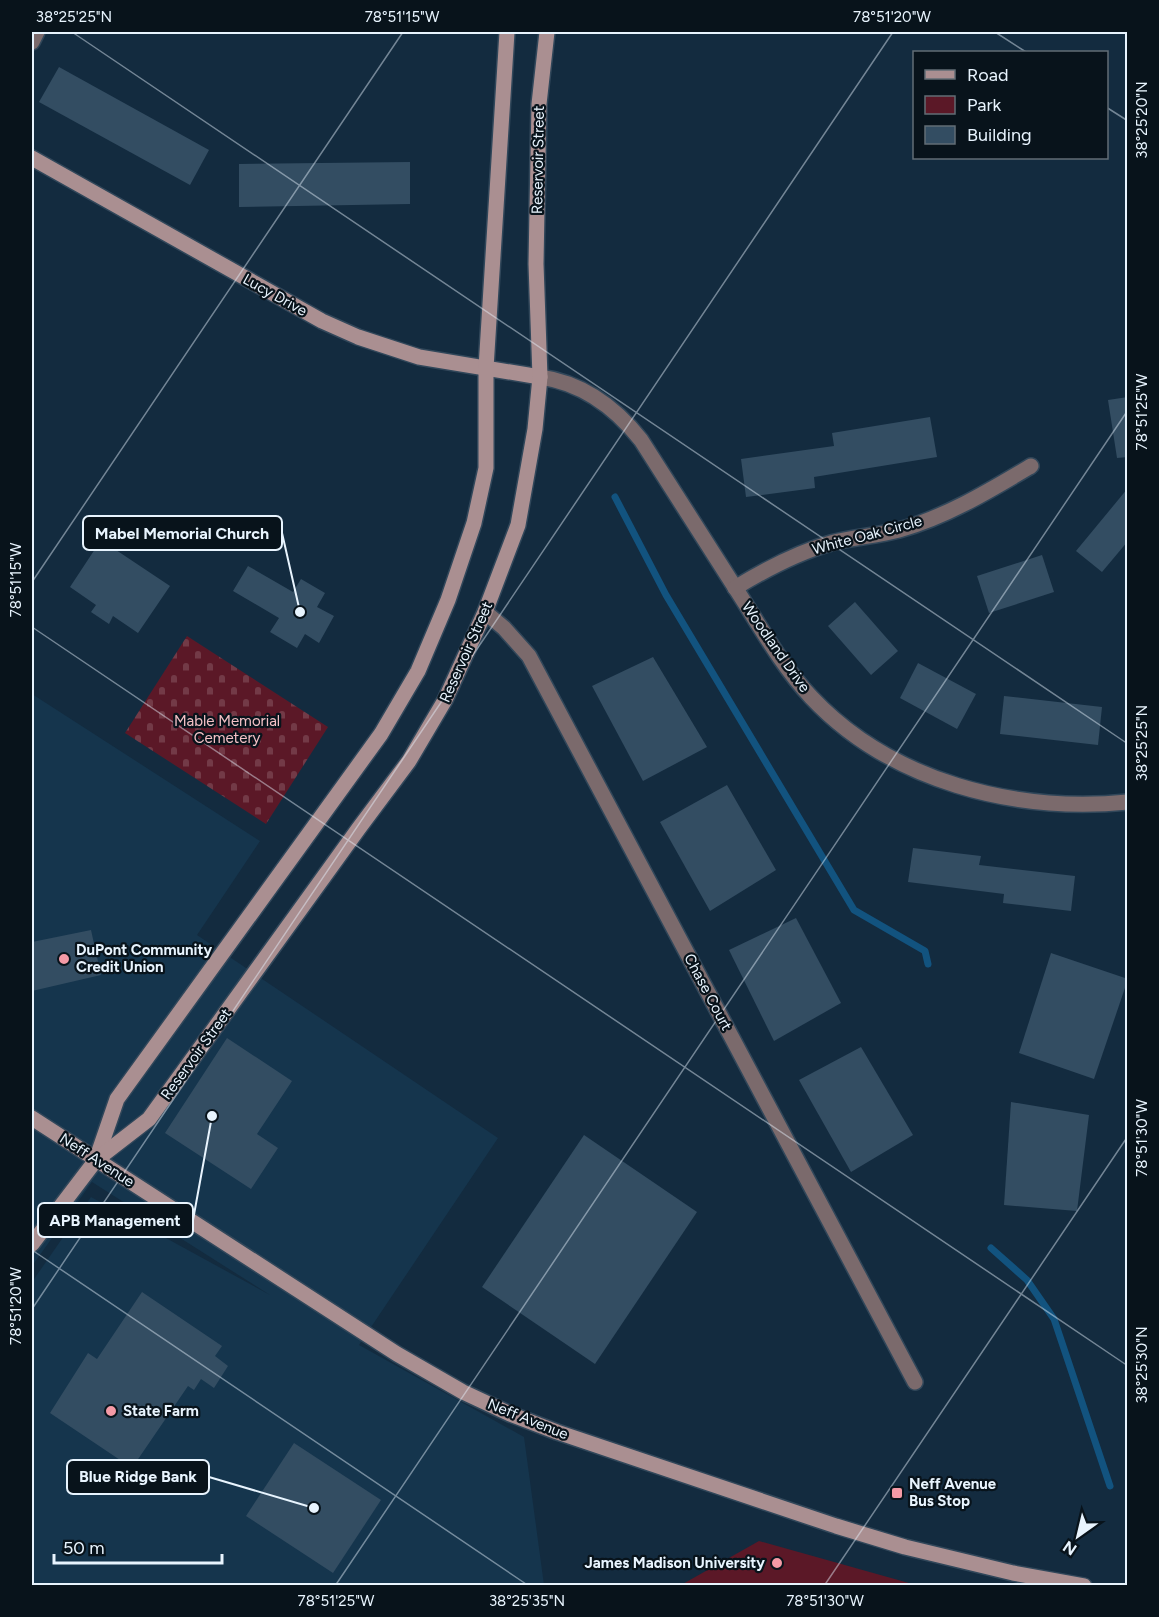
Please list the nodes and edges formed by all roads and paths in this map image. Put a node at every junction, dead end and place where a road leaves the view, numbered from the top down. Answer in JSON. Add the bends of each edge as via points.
{"nodes":[{"id":1,"x":38,"y":32,"type":"edge"},
{"id":2,"x":507,"y":32,"type":"edge"},
{"id":3,"x":547,"y":32,"type":"edge"},
{"id":4,"x":32,"y":42,"type":"edge"},
{"id":5,"x":32,"y":158,"type":"edge"},
{"id":6,"x":486,"y":368,"type":"junction"},
{"id":7,"x":540,"y":377,"type":"junction"},
{"id":8,"x":1031,"y":466,"type":"dead end"},
{"id":9,"x":735,"y":588,"type":"junction"},
{"id":10,"x":485,"y":612,"type":"junction"},
{"id":11,"x":1128,"y":802,"type":"edge"},
{"id":12,"x":32,"y":1118,"type":"edge"},
{"id":13,"x":96,"y":1160,"type":"junction"},
{"id":14,"x":32,"y":1244,"type":"edge"},
{"id":15,"x":915,"y":1382,"type":"dead end"},
{"id":16,"x":1084,"y":1586,"type":"edge"}],
"edges":[{"from":1,"to":4,"type":"street"},
{"from":2,"to":6,"type":"main road","name":"Reservoir Street"},
{"from":3,"to":7,"type":"main road","name":"Reservoir Street","via":[[539,104],[536,264]]},
{"from":5,"to":6,"type":"main road","name":"Lucy Drive","via":[[322,321],[420,357]]},
{"from":6,"to":7,"type":"main road","name":"Lucy Drive"},
{"from":6,"to":13,"type":"main road","name":"Reservoir Street","via":[[486,468],[474,523],[418,671],[381,734],[117,1099]]},
{"from":7,"to":9,"type":"street","name":"Woodland Drive","via":[[580,388],[627,422]]},
{"from":7,"to":10,"type":"main road","name":"Reservoir Street","via":[[518,525]]},
{"from":8,"to":9,"type":"street","name":"White Oak Circle","via":[[940,515],[899,530],[804,552]]},
{"from":9,"to":11,"type":"street","name":"Woodland Drive","via":[[780,658],[812,698],[844,727],[898,760],[965,788],[1017,799],[1070,804]]},
{"from":10,"to":13,"type":"main road","name":"Reservoir Street","via":[[445,700],[386,795],[149,1119]]},
{"from":10,"to":15,"type":"street","name":"Chase Court","via":[[529,656]]},
{"from":12,"to":13,"type":"main road","name":"Neff Avenue"},
{"from":13,"to":14,"type":"main road","name":"Reservoir Street"},
{"from":13,"to":16,"type":"main road","name":"Neff Avenue","via":[[405,1359],[510,1414],[851,1531],[959,1561]]}]}
